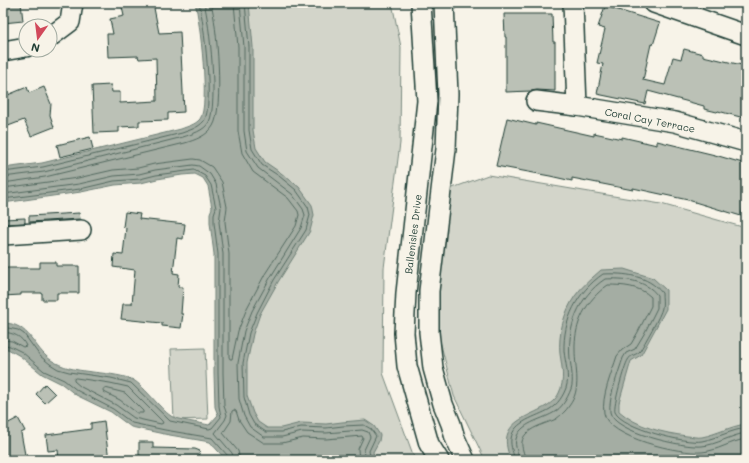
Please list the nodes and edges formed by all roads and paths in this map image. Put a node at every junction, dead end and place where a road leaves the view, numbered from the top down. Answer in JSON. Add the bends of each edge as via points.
{"nodes":[{"id":1,"x":73,"y":3,"type":"edge"},
{"id":2,"x":421,"y":3,"type":"edge"},
{"id":3,"x":444,"y":3,"type":"edge"},
{"id":4,"x":573,"y":3,"type":"edge"},
{"id":5,"x":654,"y":3,"type":"edge"},
{"id":6,"x":58,"y":31,"type":"edge"},
{"id":7,"x":746,"y":35,"type":"edge"},
{"id":8,"x":18,"y":48,"type":"edge"},
{"id":9,"x":3,"y":51,"type":"edge"},
{"id":10,"x":536,"y":101,"type":"dead end"},
{"id":11,"x":577,"y":106,"type":"junction"},
{"id":12,"x":746,"y":142,"type":"edge"},
{"id":13,"x":80,"y":230,"type":"dead end"},
{"id":14,"x":3,"y":235,"type":"edge"},
{"id":15,"x":451,"y":424,"type":"junction"},
{"id":16,"x":435,"y":455,"type":"edge"},
{"id":17,"x":465,"y":460,"type":"edge"},
{"id":18,"x":477,"y":460,"type":"edge"}],
"edges":[{"from":1,"to":6,"type":"street","via":[[70,22]]},
{"from":2,"to":16,"type":"street","name":"Ballenisles Drive","via":[[427,101],[404,333],[407,366]]},
{"from":3,"to":15,"type":"street","via":[[448,94],[446,149],[429,291],[428,332],[433,368]]},
{"from":4,"to":11,"type":"street"},
{"from":5,"to":7,"type":"street"},
{"from":8,"to":9,"type":"street"},
{"from":10,"to":11,"type":"street","name":"Coral Cay Terrace"},
{"from":11,"to":12,"type":"street","name":"Coral Cay Terrace","via":[[675,122]]},
{"from":13,"to":14,"type":"street"},
{"from":15,"to":17,"type":"street"},
{"from":15,"to":18,"type":"street"}]}
